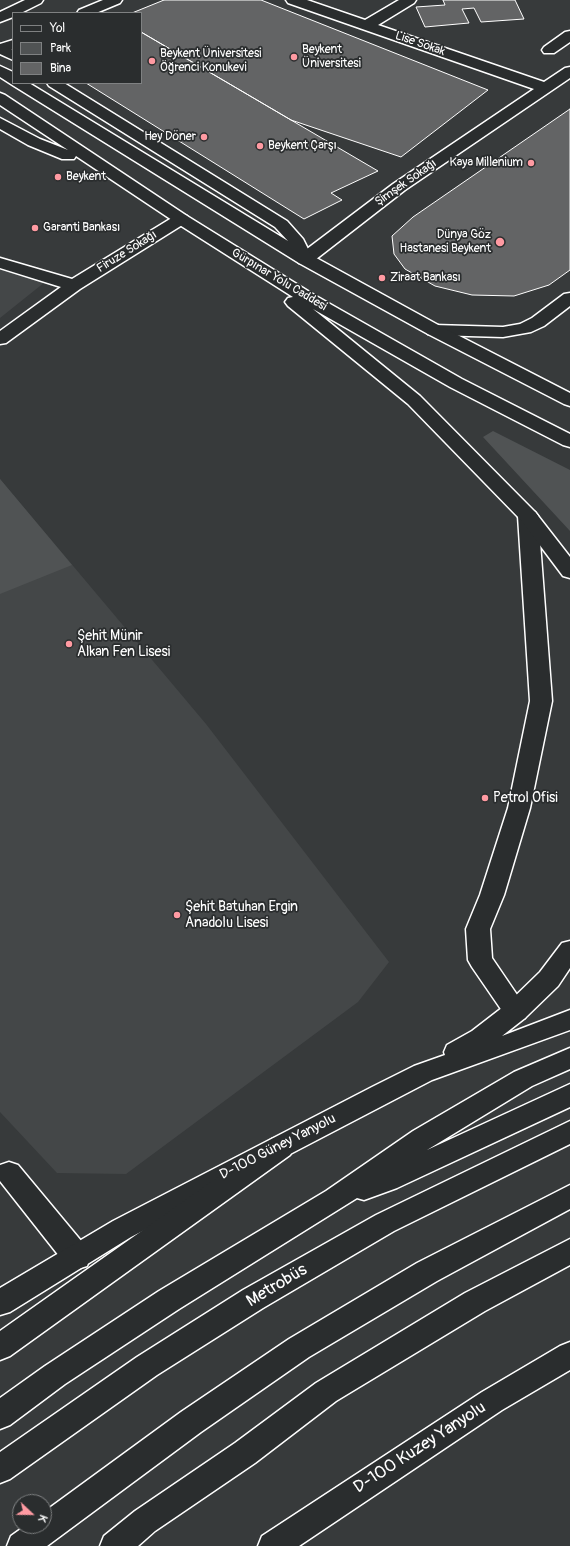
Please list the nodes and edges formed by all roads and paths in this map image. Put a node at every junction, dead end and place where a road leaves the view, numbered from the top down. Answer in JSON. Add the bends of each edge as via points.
{"nodes":[{"id":1,"x":36,"y":0,"type":"edge"},
{"id":2,"x":115,"y":0,"type":"edge"},
{"id":3,"x":293,"y":0,"type":"edge"},
{"id":4,"x":409,"y":0,"type":"edge"},
{"id":5,"x":86,"y":12,"type":"edge"},
{"id":6,"x":0,"y":18,"type":"edge"},
{"id":7,"x":367,"y":25,"type":"junction"},
{"id":8,"x":570,"y":35,"type":"edge"},
{"id":9,"x":549,"y":50,"type":"dead end"},
{"id":10,"x":0,"y":70,"type":"edge"},
{"id":11,"x":570,"y":71,"type":"edge"},
{"id":12,"x":12,"y":78,"type":"edge"},
{"id":13,"x":21,"y":84,"type":"edge"},
{"id":14,"x":56,"y":84,"type":"edge"},
{"id":15,"x":546,"y":88,"type":"junction"},
{"id":16,"x":0,"y":98,"type":"edge"},
{"id":17,"x":0,"y":123,"type":"edge"},
{"id":18,"x":107,"y":170,"type":"junction"},
{"id":19,"x":181,"y":219,"type":"junction"},
{"id":20,"x":241,"y":258,"type":"junction"},
{"id":21,"x":305,"y":259,"type":"junction"},
{"id":22,"x":0,"y":262,"type":"edge"},
{"id":23,"x":74,"y":285,"type":"junction"},
{"id":24,"x":570,"y":298,"type":"edge"},
{"id":25,"x":434,"y":330,"type":"junction"},
{"id":26,"x":0,"y":339,"type":"edge"},
{"id":27,"x":570,"y":400,"type":"edge"},
{"id":28,"x":570,"y":441,"type":"edge"},
{"id":29,"x":528,"y":516,"type":"junction"},
{"id":30,"x":570,"y":571,"type":"edge"},
{"id":31,"x":570,"y":950,"type":"edge"},
{"id":32,"x":516,"y":1011,"type":"junction"},
{"id":33,"x":570,"y":1020,"type":"edge"},
{"id":34,"x":570,"y":1058,"type":"edge"},
{"id":35,"x":423,"y":1073,"type":"junction"},
{"id":36,"x":570,"y":1095,"type":"edge"},
{"id":37,"x":570,"y":1132,"type":"edge"},
{"id":38,"x":281,"y":1147,"type":"junction"},
{"id":39,"x":9,"y":1173,"type":"dead end"},
{"id":40,"x":570,"y":1196,"type":"edge"},
{"id":41,"x":335,"y":1199,"type":"junction"},
{"id":42,"x":570,"y":1251,"type":"edge"},
{"id":43,"x":77,"y":1257,"type":"junction"},
{"id":44,"x":0,"y":1303,"type":"edge"},
{"id":45,"x":0,"y":1347,"type":"edge"},
{"id":46,"x":570,"y":1355,"type":"edge"},
{"id":47,"x":0,"y":1414,"type":"edge"},
{"id":48,"x":0,"y":1468,"type":"edge"},
{"id":49,"x":22,"y":1546,"type":"edge"},
{"id":50,"x":115,"y":1546,"type":"edge"},
{"id":51,"x":273,"y":1546,"type":"edge"}],
"edges":[{"from":1,"to":6,"type":"main road"},
{"from":2,"to":5,"type":"main road"},
{"from":3,"to":7,"type":"main road","name":"Lise Sokak"},
{"from":4,"to":7,"type":"main road"},
{"from":7,"to":15,"type":"main road","name":"Lise Sokak"},
{"from":8,"to":9,"type":"main road"},
{"from":10,"to":12,"type":"main road"},
{"from":11,"to":15,"type":"main road","name":"Şimşek Sokağı"},
{"from":13,"to":21,"type":"main road"},
{"from":14,"to":21,"type":"main road","via":[[281,224],[295,239]]},
{"from":15,"to":21,"type":"main road","name":"Şimşek Sokağı","via":[[399,188]]},
{"from":16,"to":18,"type":"main road","name":"Gürpınar Yolu Caddesi"},
{"from":17,"to":18,"type":"main road","via":[[34,142]]},
{"from":18,"to":19,"type":"main road","name":"Gürpınar Yolu Caddesi"},
{"from":19,"to":20,"type":"main road","name":"Gürpınar Yolu Caddesi"},
{"from":19,"to":23,"type":"main road","name":"Firuze Sokağı"},
{"from":20,"to":28,"type":"main road","name":"Gürpınar Yolu Caddesi","via":[[391,347]]},
{"from":20,"to":29,"type":"main road","via":[[414,400]]},
{"from":21,"to":25,"type":"main road"},
{"from":22,"to":23,"type":"main road"},
{"from":23,"to":26,"type":"main road","name":"Firuze Sokağı"},
{"from":24,"to":25,"type":"main road","via":[[538,322],[525,328],[503,332]]},
{"from":25,"to":27,"type":"main road"},
{"from":29,"to":30,"type":"main road"},
{"from":29,"to":32,"type":"main road","via":[[540,701],[519,808],[492,895],[478,929],[480,960]]},
{"from":31,"to":32,"type":"main road","via":[[548,980]]},
{"from":32,"to":35,"type":"main road","via":[[481,1038]]},
{"from":33,"to":35,"type":"main road","name":"D-100 Güney Yanyolu"},
{"from":34,"to":41,"type":"main road","via":[[523,1079],[422,1139]]},
{"from":35,"to":38,"type":"main road","name":"D-100 Güney Yanyolu"},
{"from":36,"to":41,"type":"main road","via":[[388,1180]]},
{"from":37,"to":48,"type":"main road","name":"Metrobüs","via":[[385,1222],[260,1295],[147,1366]]},
{"from":38,"to":43,"type":"main road","name":"D-100 Güney Yanyolu","via":[[194,1190]]},
{"from":38,"to":45,"type":"main road"},
{"from":39,"to":43,"type":"main road"},
{"from":40,"to":49,"type":"main road","via":[[427,1272],[299,1348],[178,1431]]},
{"from":41,"to":47,"type":"main road","via":[[168,1300]]},
{"from":42,"to":50,"type":"main road","via":[[475,1302],[326,1392]]},
{"from":43,"to":44,"type":"main road","name":"D-100 Güney Yanyolu"},
{"from":46,"to":51,"type":"main road","name":"D-100 Kuzey Yanyolu","via":[[492,1401]]}]}
